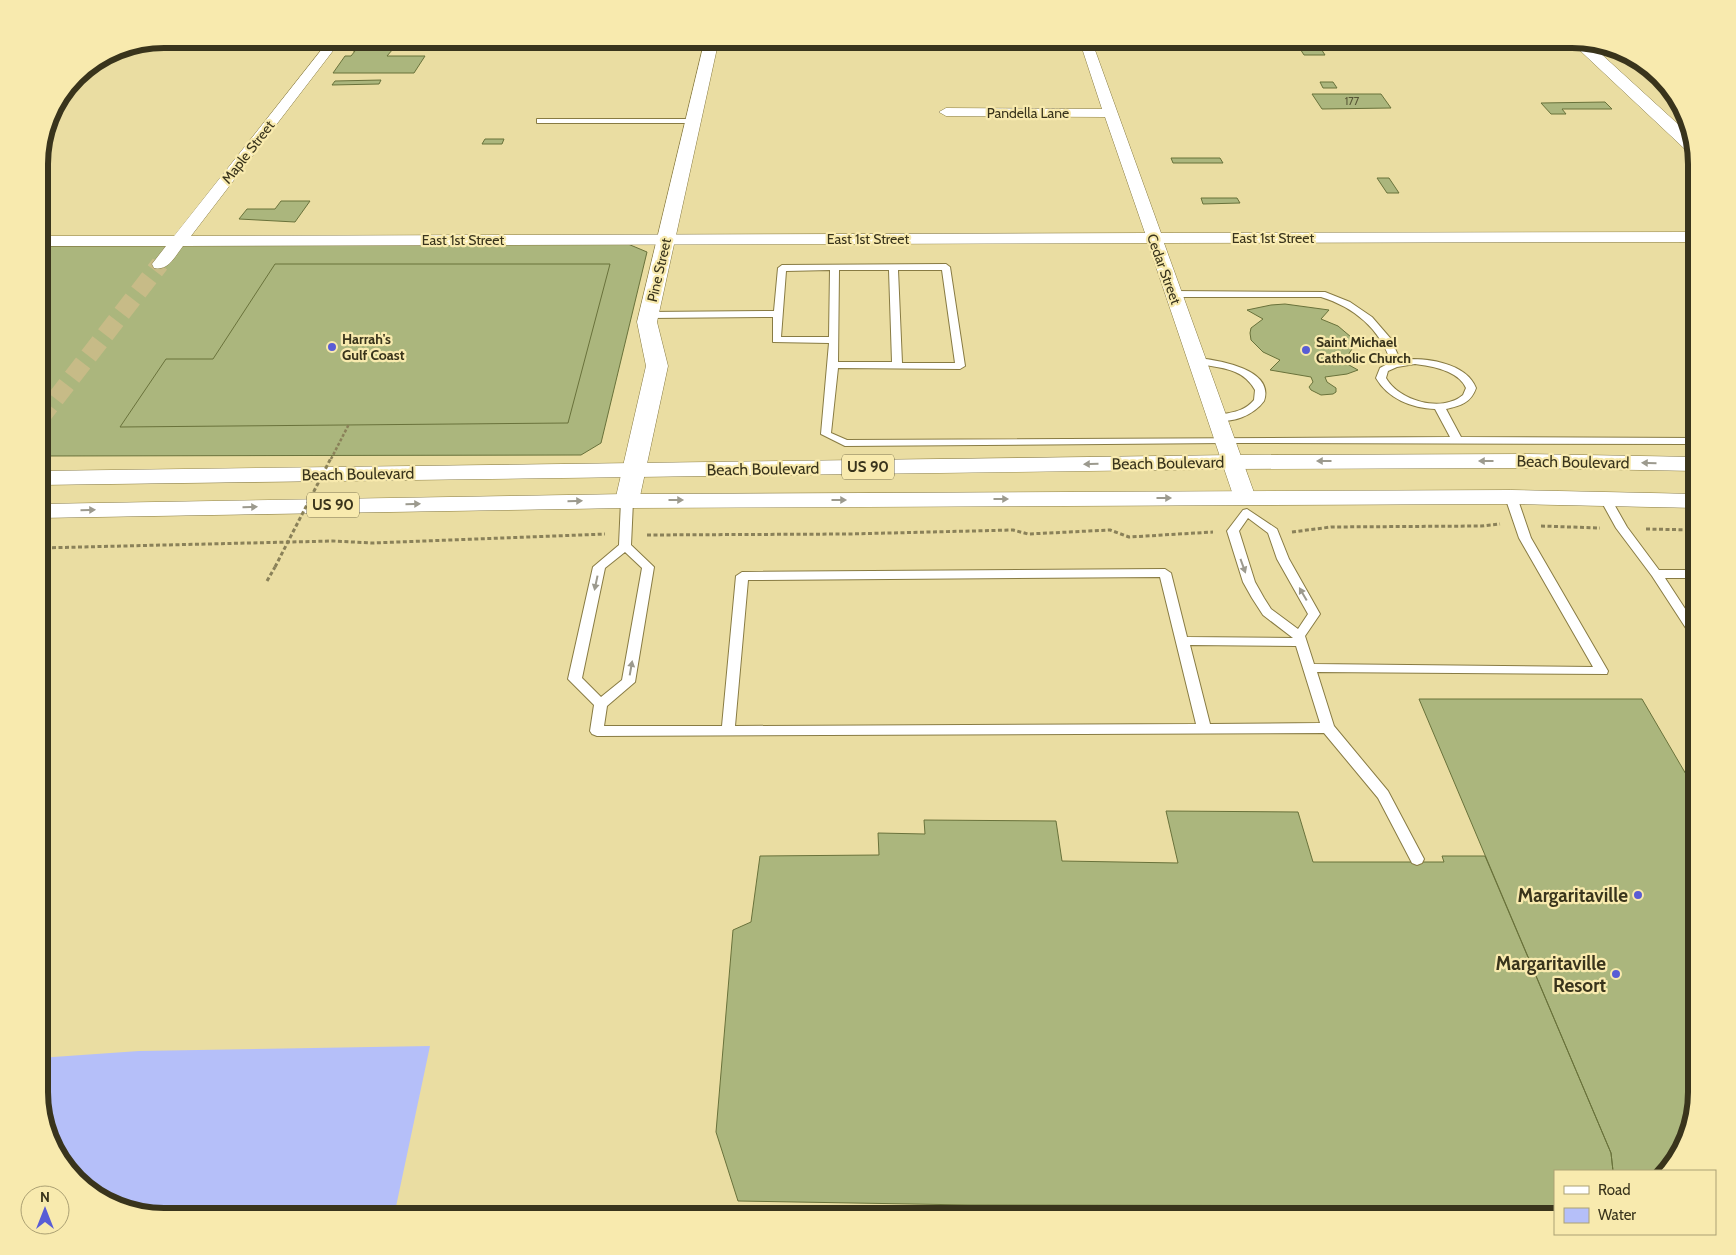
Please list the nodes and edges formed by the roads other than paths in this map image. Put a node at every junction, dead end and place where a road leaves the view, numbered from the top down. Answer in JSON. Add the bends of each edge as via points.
{"nodes":[{"id":1,"x":329,"y":48,"type":"edge"},
{"id":2,"x":710,"y":48,"type":"edge"},
{"id":3,"x":1088,"y":48,"type":"edge"},
{"id":4,"x":1586,"y":48,"type":"edge"},
{"id":5,"x":946,"y":112,"type":"dead end"},
{"id":6,"x":1110,"y":114,"type":"junction"},
{"id":7,"x":540,"y":121,"type":"dead end"},
{"id":8,"x":694,"y":121,"type":"junction"},
{"id":9,"x":1686,"y":140,"type":"edge"},
{"id":10,"x":1688,"y":237,"type":"edge"},
{"id":11,"x":1153,"y":238,"type":"junction"},
{"id":12,"x":667,"y":240,"type":"junction"},
{"id":13,"x":48,"y":241,"type":"edge"},
{"id":14,"x":178,"y":241,"type":"junction"},
{"id":15,"x":160,"y":264,"type":"tunnel mouth"},
{"id":16,"x":836,"y":268,"type":"junction"},
{"id":17,"x":893,"y":268,"type":"junction"},
{"id":18,"x":1173,"y":294,"type":"junction"},
{"id":19,"x":778,"y":314,"type":"junction"},
{"id":20,"x":648,"y":315,"type":"junction"},
{"id":21,"x":834,"y":340,"type":"junction"},
{"id":22,"x":1197,"y":361,"type":"junction"},
{"id":23,"x":1396,"y":364,"type":"junction"},
{"id":24,"x":832,"y":365,"type":"junction"},
{"id":25,"x":897,"y":366,"type":"junction"},
{"id":26,"x":1439,"y":406,"type":"junction"},
{"id":27,"x":1218,"y":418,"type":"junction"},
{"id":28,"x":1457,"y":440,"type":"junction"},
{"id":29,"x":1688,"y":441,"type":"edge"},
{"id":30,"x":1230,"y":451,"type":"junction"},
{"id":31,"x":1688,"y":464,"type":"edge"},
{"id":32,"x":634,"y":470,"type":"junction"},
{"id":33,"x":48,"y":478,"type":"edge"},
{"id":34,"x":1511,"y":497,"type":"junction"},
{"id":35,"x":1606,"y":499,"type":"junction"},
{"id":36,"x":628,"y":500,"type":"junction"},
{"id":37,"x":1688,"y":501,"type":"edge"},
{"id":38,"x":1246,"y":505,"type":"junction"},
{"id":39,"x":48,"y":511,"type":"edge"},
{"id":40,"x":625,"y":546,"type":"junction"},
{"id":41,"x":1656,"y":574,"type":"junction"},
{"id":42,"x":1688,"y":574,"type":"edge"},
{"id":43,"x":1688,"y":622,"type":"edge"},
{"id":44,"x":1300,"y":639,"type":"junction"},
{"id":45,"x":1182,"y":641,"type":"junction"},
{"id":46,"x":1309,"y":668,"type":"junction"},
{"id":47,"x":601,"y":704,"type":"junction"},
{"id":48,"x":1204,"y":728,"type":"junction"},
{"id":49,"x":1328,"y":728,"type":"junction"},
{"id":50,"x":728,"y":730,"type":"junction"},
{"id":51,"x":1416,"y":859,"type":"dead end"}],
"edges":[{"from":1,"to":14,"type":"street","name":"Maple Street"},
{"from":2,"to":8,"type":"main road","name":"Pine Street"},
{"from":3,"to":6,"type":"street","name":"Cedar Street"},
{"from":4,"to":9,"type":"main road"},
{"from":5,"to":6,"type":"street","name":"Pandella Lane"},
{"from":6,"to":11,"type":"street","name":"Cedar Street"},
{"from":7,"to":8,"type":"lane"},
{"from":8,"to":12,"type":"main road","name":"Pine Street"},
{"from":10,"to":11,"type":"street","name":"East 1st Street"},
{"from":11,"to":12,"type":"street","name":"East 1st Street"},
{"from":11,"to":18,"type":"street","name":"Cedar Street"},
{"from":12,"to":14,"type":"street","name":"East 1st Street"},
{"from":12,"to":20,"type":"main road","name":"Pine Street"},
{"from":13,"to":14,"type":"street","name":"East 1st Street"},
{"from":14,"to":15,"type":"street","name":"Maple Street"},
{"from":16,"to":17,"type":"lane"},
{"from":16,"to":19,"type":"lane","via":[[782,268]]},
{"from":16,"to":21,"type":"lane"},
{"from":17,"to":25,"type":"lane"},
{"from":17,"to":25,"type":"lane","via":[[946,267],[960,366]]},
{"from":18,"to":22,"type":"street","name":"Cedar Street"},
{"from":18,"to":23,"type":"lane","via":[[1322,294],[1337,298],[1380,332],[1390,345]]},
{"from":19,"to":20,"type":"lane"},
{"from":19,"to":21,"type":"lane","via":[[776,340]]},
{"from":20,"to":32,"type":"main road","name":"Pine Street","via":[[656,366]]},
{"from":21,"to":24,"type":"lane"},
{"from":22,"to":27,"type":"street","name":"Cedar Street"},
{"from":22,"to":27,"type":"lane","via":[[1223,364],[1244,372],[1258,384],[1261,392],[1254,407]]},
{"from":23,"to":26,"type":"lane","via":[[1382,372],[1381,378],[1390,392],[1412,402]]},
{"from":23,"to":26,"type":"lane","via":[[1426,362],[1447,368],[1464,378],[1469,385],[1467,397],[1451,405]]},
{"from":24,"to":25,"type":"lane"},
{"from":24,"to":30,"type":"lane","via":[[826,434],[845,443]]},
{"from":26,"to":28,"type":"lane"},
{"from":27,"to":30,"type":"street","name":"Cedar Street"},
{"from":28,"to":29,"type":"lane"},
{"from":28,"to":30,"type":"lane"},
{"from":31,"to":30,"type":"main road","name":"Beach Boulevard","number":"US 90","one_way":true},
{"from":30,"to":32,"type":"main road","name":"Beach Boulevard","number":"US 90","one_way":true},
{"from":30,"to":38,"type":"street","name":"Cedar Street"},
{"from":32,"to":33,"type":"main road","name":"Beach Boulevard","number":"US 90"},
{"from":32,"to":36,"type":"main road","name":"Pine Street"},
{"from":34,"to":35,"type":"main road","name":"Beach Boulevard","number":"US 90"},
{"from":34,"to":38,"type":"main road","name":"Beach Boulevard","number":"US 90"},
{"from":34,"to":46,"type":"lane","via":[[1525,538],[1602,671]]},
{"from":35,"to":37,"type":"main road","name":"Beach Boulevard","number":"US 90"},
{"from":35,"to":41,"type":"lane","via":[[1622,528]]},
{"from":36,"to":38,"type":"main road","name":"Beach Boulevard","number":"US 90","one_way":true},
{"from":39,"to":36,"type":"main road","name":"Beach Boulevard","number":"US 90","one_way":true},
{"from":36,"to":40,"type":"lane"},
{"from":44,"to":38,"type":"lane","one_way":true,"via":[[1314,614],[1283,559],[1273,531]]},
{"from":38,"to":44,"type":"lane","one_way":true,"via":[[1233,531],[1249,582],[1267,612]]},
{"from":47,"to":40,"type":"lane","one_way":true,"via":[[628,682],[648,567]]},
{"from":40,"to":47,"type":"lane","one_way":true,"via":[[599,568],[575,679]]},
{"from":41,"to":42,"type":"lane"},
{"from":41,"to":43,"type":"lane"},
{"from":44,"to":45,"type":"lane"},
{"from":44,"to":46,"type":"lane"},
{"from":45,"to":48,"type":"lane"},
{"from":45,"to":50,"type":"lane","via":[[1165,573],[742,576]]},
{"from":46,"to":49,"type":"lane"},
{"from":47,"to":50,"type":"lane","via":[[597,731]]},
{"from":48,"to":49,"type":"lane"},
{"from":48,"to":50,"type":"lane"},
{"from":49,"to":51,"type":"lane","via":[[1383,795]]}]}
